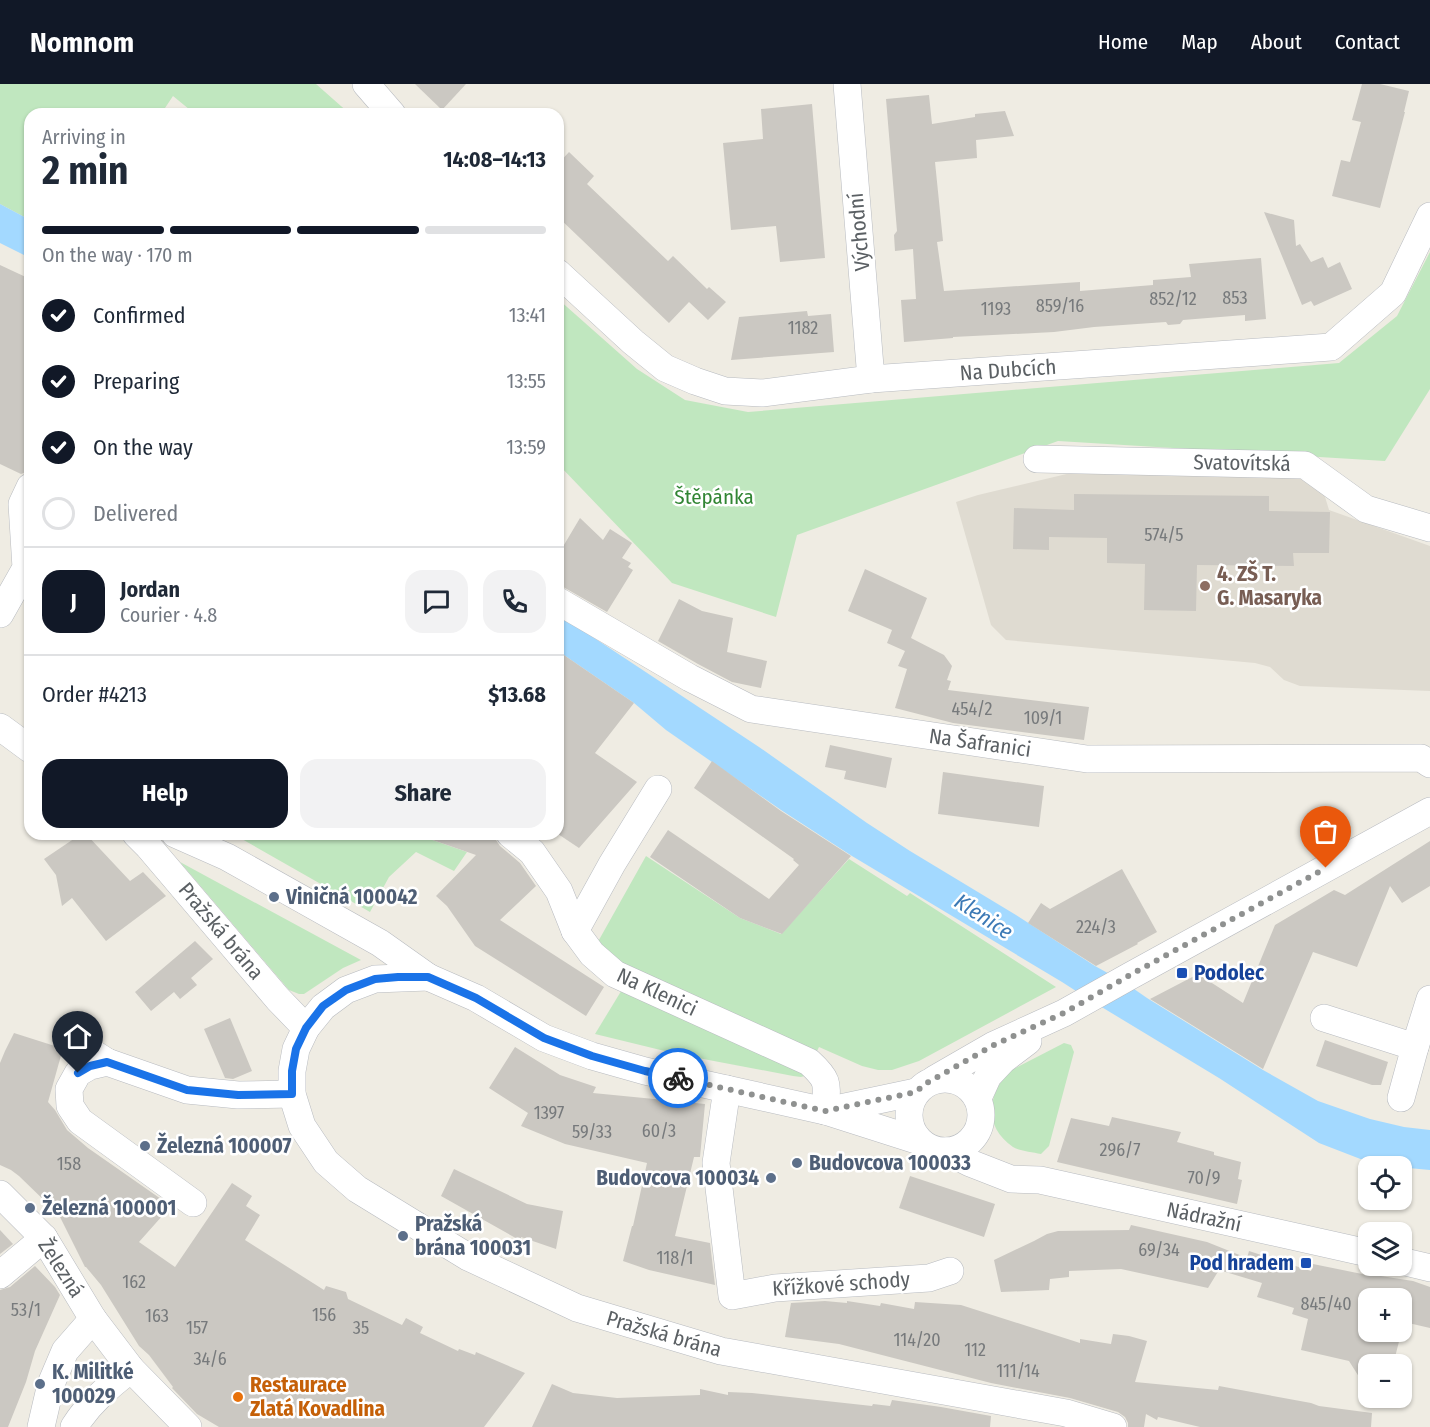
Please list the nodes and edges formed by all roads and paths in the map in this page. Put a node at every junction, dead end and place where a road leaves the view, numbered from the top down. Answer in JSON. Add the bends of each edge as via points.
{"nodes":[{"id":1,"x":367,"y":84,"type":"edge"},
{"id":2,"x":847,"y":84,"type":"edge"},
{"id":3,"x":387,"y":108,"type":"edge"},
{"id":4,"x":1430,"y":216,"type":"edge"},
{"id":5,"x":564,"y":279,"type":"edge"},
{"id":6,"x":871,"y":379,"type":"junction"},
{"id":7,"x":1037,"y":459,"type":"dead end"},
{"id":8,"x":24,"y":500,"type":"edge"},
{"id":9,"x":1430,"y":528,"type":"edge"},
{"id":10,"x":24,"y":536,"type":"edge"},
{"id":11,"x":24,"y":572,"type":"edge"},
{"id":12,"x":564,"y":604,"type":"edge"},
{"id":13,"x":0,"y":614,"type":"edge"},
{"id":14,"x":0,"y":727,"type":"edge"},
{"id":15,"x":24,"y":745,"type":"edge"},
{"id":16,"x":1430,"y":764,"type":"edge"},
{"id":17,"x":658,"y":789,"type":"dead end"},
{"id":18,"x":1430,"y":811,"type":"edge"},
{"id":19,"x":142,"y":840,"type":"edge"},
{"id":20,"x":188,"y":840,"type":"edge"},
{"id":21,"x":517,"y":840,"type":"edge"},
{"id":22,"x":575,"y":931,"type":"junction"},
{"id":23,"x":428,"y":977,"type":"junction"},
{"id":24,"x":1430,"y":999,"type":"edge"},
{"id":25,"x":1064,"y":1013,"type":"junction"},
{"id":26,"x":1324,"y":1018,"type":"dead end"},
{"id":27,"x":306,"y":1028,"type":"junction"},
{"id":28,"x":71,"y":1040,"type":"dead end"},
{"id":29,"x":1414,"y":1047,"type":"junction"},
{"id":30,"x":107,"y":1062,"type":"junction"},
{"id":31,"x":925,"y":1086,"type":"junction"},
{"id":32,"x":727,"y":1089,"type":"junction"},
{"id":33,"x":292,"y":1094,"type":"junction"},
{"id":34,"x":978,"y":1098,"type":"junction"},
{"id":35,"x":1401,"y":1098,"type":"dead end"},
{"id":36,"x":825,"y":1111,"type":"junction"},
{"id":37,"x":980,"y":1126,"type":"junction"},
{"id":38,"x":919,"y":1141,"type":"junction"},
{"id":39,"x":946,"y":1151,"type":"junction"},
{"id":40,"x":1040,"y":1180,"type":"junction"},
{"id":41,"x":0,"y":1194,"type":"edge"},
{"id":42,"x":193,"y":1203,"type":"dead end"},
{"id":43,"x":44,"y":1238,"type":"junction"},
{"id":44,"x":1358,"y":1251,"type":"edge"},
{"id":45,"x":1412,"y":1264,"type":"edge"},
{"id":46,"x":1430,"y":1268,"type":"edge"},
{"id":47,"x":950,"y":1271,"type":"dead end"},
{"id":48,"x":0,"y":1275,"type":"edge"},
{"id":49,"x":93,"y":1319,"type":"junction"},
{"id":50,"x":131,"y":1369,"type":"junction"},
{"id":51,"x":41,"y":1427,"type":"edge"},
{"id":52,"x":74,"y":1427,"type":"edge"},
{"id":53,"x":188,"y":1427,"type":"edge"},
{"id":54,"x":1113,"y":1427,"type":"edge"}],
"edges":[{"from":1,"to":3,"type":"street"},
{"from":2,"to":6,"type":"street","name":"Východní"},
{"from":4,"to":6,"type":"street","name":"Na Dubcích","via":[[1393,292],[1331,347]]},
{"from":5,"to":6,"type":"street","name":"Na Dubcích","via":[[665,368],[725,391],[762,393]]},
{"from":7,"to":9,"type":"street","name":"Svatovítská","via":[[1305,465],[1366,509]]},
{"from":8,"to":10,"type":"street"},
{"from":11,"to":13,"type":"street"},
{"from":12,"to":16,"type":"street","name":"Na Šafranici","via":[[751,709],[1087,759],[1420,758]]},
{"from":14,"to":15,"type":"street"},
{"from":17,"to":22,"type":"street"},
{"from":18,"to":25,"type":"street"},
{"from":19,"to":27,"type":"street","name":"Pražská brána"},
{"from":20,"to":23,"type":"street","via":[[380,943]]},
{"from":21,"to":22,"type":"street","name":"Na Klenici","via":[[532,852],[559,891]]},
{"from":22,"to":36,"type":"street","name":"Na Klenici","via":[[592,954],[615,974],[809,1062],[827,1086]]},
{"from":23,"to":27,"type":"street","name":"Pražská brána","via":[[375,979],[346,990],[323,1006]]},
{"from":23,"to":32,"type":"street","via":[[476,998],[544,1038],[592,1056]]},
{"from":24,"to":29,"type":"street"},
{"from":25,"to":31,"type":"street","via":[[994,1045]]},
{"from":25,"to":34,"type":"street","via":[[1003,1060],[988,1076]]},
{"from":26,"to":29,"type":"street"},
{"from":27,"to":33,"type":"street","name":"Pražská brána","via":[[296,1049]]},
{"from":28,"to":30,"type":"street"},
{"from":29,"to":35,"type":"street"},
{"from":30,"to":33,"type":"street","via":[[187,1090],[238,1095]]},
{"from":30,"to":42,"type":"street","via":[[78,1073],[69,1089],[70,1106],[80,1121]]},
{"from":31,"to":34,"type":"street","via":[[952,1078],[967,1085]]},
{"from":31,"to":36,"type":"street"},
{"from":31,"to":38,"type":"street","via":[[910,1104],[908,1117]]},
{"from":32,"to":36,"type":"street"},
{"from":32,"to":47,"type":"street","name":"Křížkové schody","via":[[716,1163],[732,1296],[775,1288],[929,1278]]},
{"from":33,"to":54,"type":"street","name":"Pražská brána","via":[[302,1126],[323,1167],[468,1257],[575,1314],[721,1351],[1066,1413]]},
{"from":34,"to":37,"type":"street"},
{"from":36,"to":38,"type":"street"},
{"from":37,"to":39,"type":"street","via":[[967,1144]]},
{"from":37,"to":40,"type":"street","name":"Nádražní","via":[[993,1151],[1009,1165]]},
{"from":38,"to":39,"type":"street"},
{"from":39,"to":40,"type":"street","name":"Nádražní","via":[[1011,1179]]},
{"from":40,"to":44,"type":"street","name":"Nádražní"},
{"from":41,"to":43,"type":"street","name":"Železná"},
{"from":43,"to":48,"type":"street"},
{"from":43,"to":49,"type":"street","name":"Železná"},
{"from":45,"to":46,"type":"street"},
{"from":49,"to":50,"type":"street","name":"Železná"},
{"from":49,"to":51,"type":"street","via":[[65,1351],[51,1384]]},
{"from":50,"to":52,"type":"street","via":[[90,1404]]},
{"from":50,"to":53,"type":"street","name":"Železná"}]}
